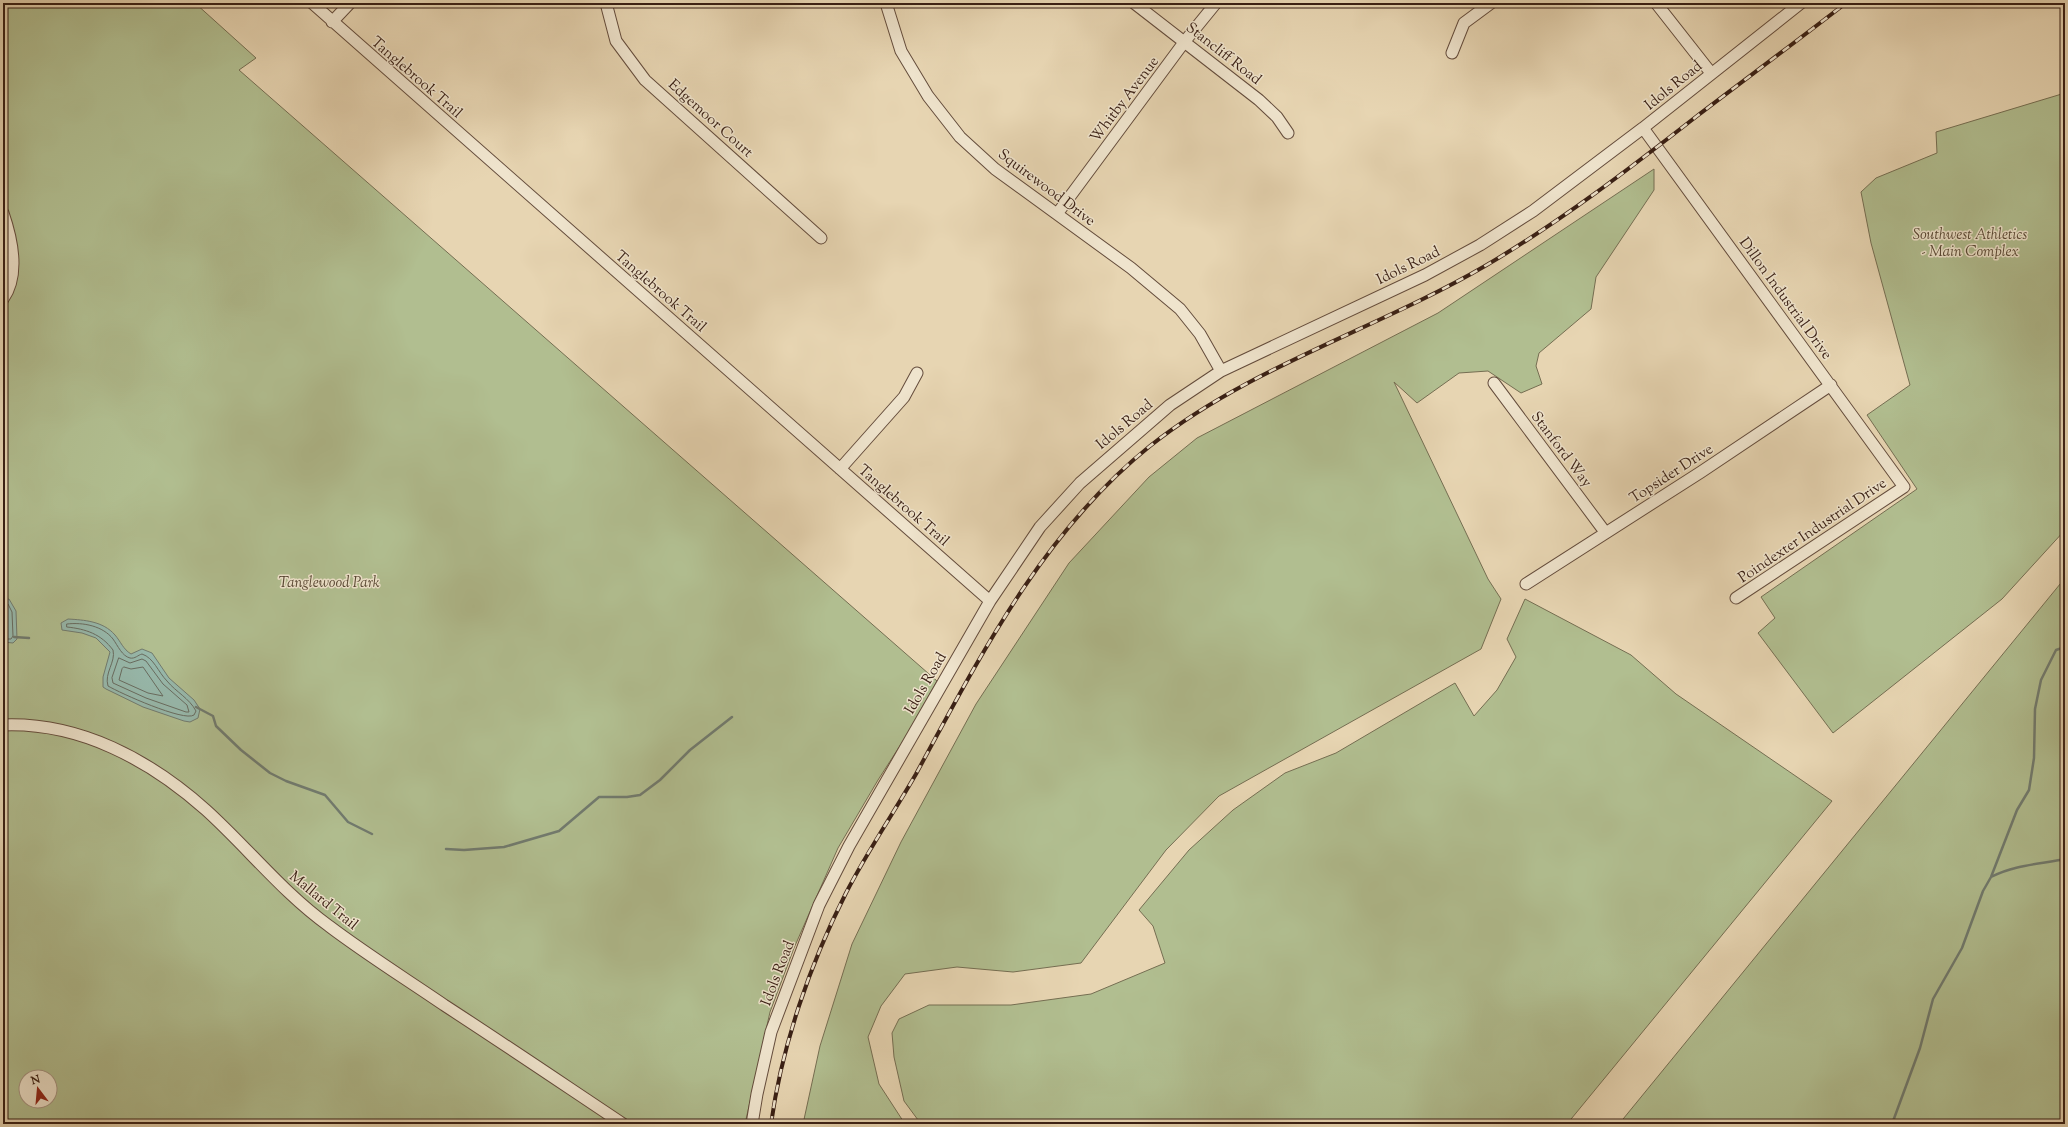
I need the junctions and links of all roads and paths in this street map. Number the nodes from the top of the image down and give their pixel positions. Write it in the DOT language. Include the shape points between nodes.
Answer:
graph roads {
  1 [pos="312,3"];
  2 [pos="350,3"];
  3 [pos="606,3"];
  4 [pos="886,3"];
  5 [pos="1134,3"];
  6 [pos="1216,3"];
  7 [pos="1490,3"];
  8 [pos="1656,3"];
  9 [pos="1801,3"];
  10 [pos="332,22"];
  11 [pos="1185,41"];
  12 [pos="1452,53"];
  13 [pos="1711,74"];
  14 [pos="1643,128"];
  15 [pos="1288,133"];
  16 [pos="3,213"];
  17 [pos="1057,214"];
  18 [pos="822,238"];
  19 [pos="3,299"];
  20 [pos="1221,371"];
  21 [pos="917,373"];
  22 [pos="1494,383"];
  23 [pos="1831,385"];
  24 [pos="840,469"];
  25 [pos="1904,487"];
  26 [pos="1605,532"];
  27 [pos="1526,584"];
  28 [pos="1736,598"];
  29 [pos="990,601"];
  30 [pos="3,725"];
  31 [pos="623,1124"];
  32 [pos="752,1124"];
  1 -- 10 [label="street, Tanglebrook Trail"];
  2 -- 10 [label="street"];
  3 -- 18 [label="street, Edgemoor Court" via="616,42 645,80"];
  4 -- 17 [label="street, Squirewood Drive" via="902,51 928,96 960,137 995,169"];
  5 -- 11 [label="street, Stancliff Road"];
  6 -- 11 [label="street, Whitby Avenue"];
  7 -- 12 [label="street" via="1464,23"];
  8 -- 13 [label="street"];
  9 -- 13 [label="street, Idols Road"];
  10 -- 24 [label="street, Tanglebrook Trail"];
  11 -- 15 [label="street, Stancliff Road" via="1259,100 1277,117"];
  11 -- 17 [label="street, Whitby Avenue"];
  13 -- 14 [label="street, Idols Road"];
  14 -- 20 [label="street, Idols Road" via="1533,211 1480,245 1424,275"];
  14 -- 23 [label="street, Dillon Industrial Drive"];
  16 -- 19 [label="street" via="11,244 13,266 8,292"];
  17 -- 20 [label="street, Squirewood Drive" via="1131,268 1180,309 1200,334"];
  20 -- 29 [label="street, Idols Road" via="1170,405 1080,483 1040,527"];
  21 -- 24 [label="street" via="904,398"];
  22 -- 26 [label="street, Stanford Way"];
  23 -- 25 [label="street, Dillon Industrial Drive"];
  23 -- 26 [label="street, Topsider Drive" via="1701,472"];
  24 -- 29 [label="street, Tanglebrook Trail"];
  25 -- 28 [label="street, Poindexter Industrial Drive"];
  26 -- 27 [label="street, Topsider Drive"];
  29 -- 32 [label="street, Idols Road" via="849,846 819,905 771,1032"];
  30 -- 31 [label="street, Mallard Trail" via="37,725 68,730 108,746 156,772 207,811 280,884 328,925"];
}
